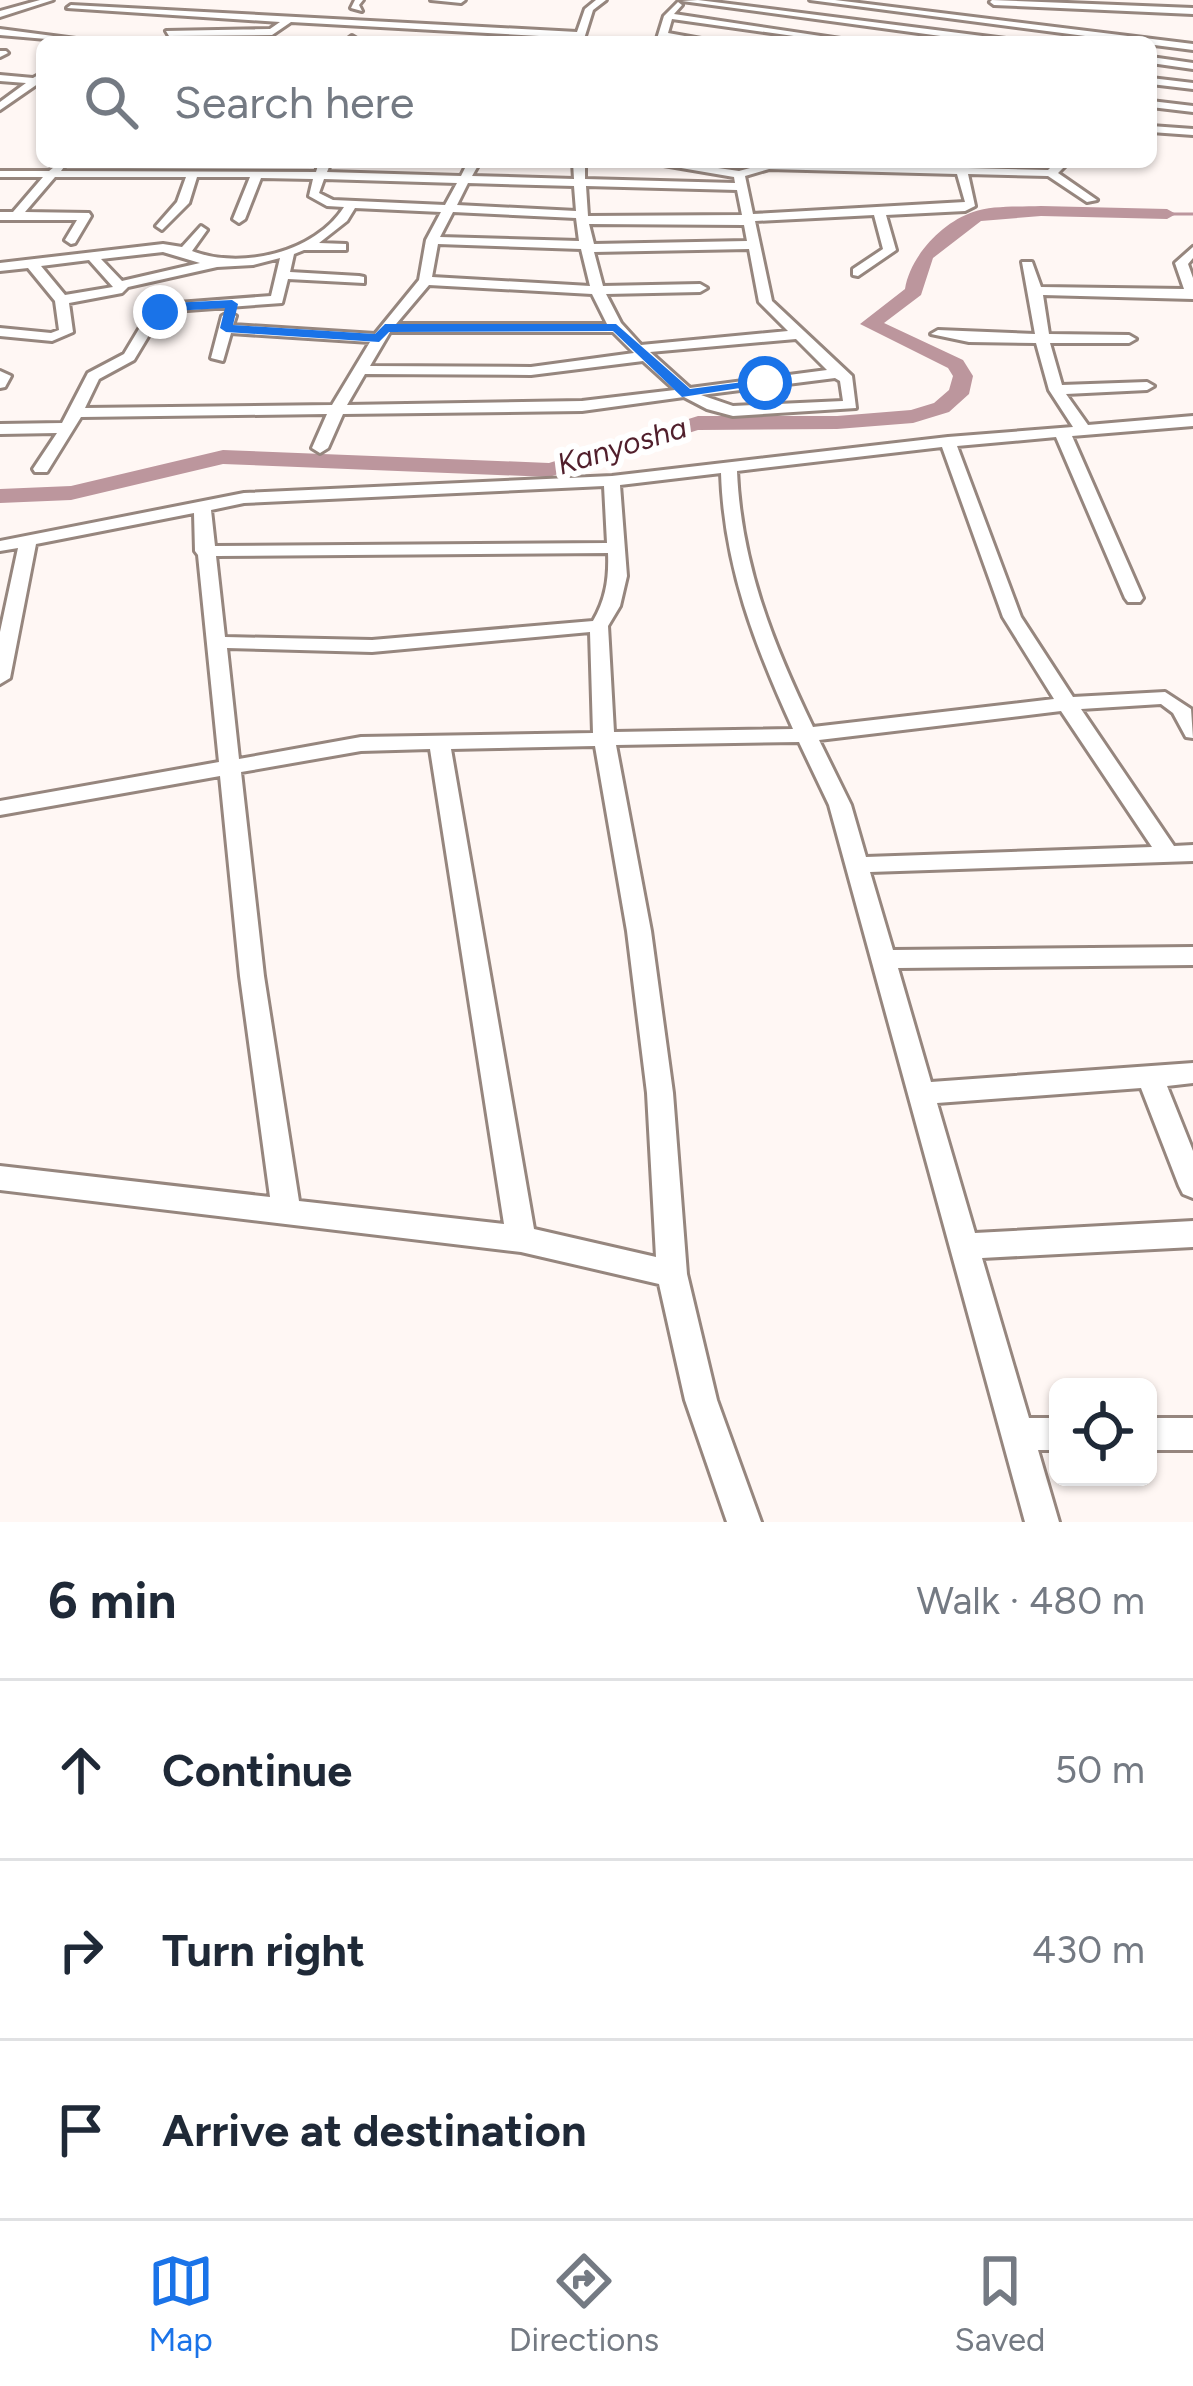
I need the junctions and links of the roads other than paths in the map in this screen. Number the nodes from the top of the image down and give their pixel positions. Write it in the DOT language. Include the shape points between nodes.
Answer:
graph roads {
  1 [pos="49,0"];
  2 [pos="198,0"];
  3 [pos="435,0"];
  4 [pos="460,0"];
  5 [pos="602,0"];
  6 [pos="687,0"];
  7 [pos="814,0"];
  8 [pos="924,0"];
  9 [pos="996,1"];
  10 [pos="1068,5"];
  11 [pos="1148,5"];
  12 [pos="71,8"];
  13 [pos="905,11"];
  14 [pos="1193,11"];
  15 [pos="187,12"];
  16 [pos="0,14"];
  17 [pos="668,16"];
  18 [pos="290,19"];
  19 [pos="970,19"];
  20 [pos="1056,19"];
  21 [pos="97,23"];
  22 [pos="177,23"];
  23 [pos="0,32"];
  24 [pos="272,32"];
  25 [pos="947,35"];
  26 [pos="167,36"];
  27 [pos="201,36"];
  28 [pos="268,36"];
  29 [pos="534,36"];
  30 [pos="578,36"];
  31 [pos="662,36"];
  32 [pos="813,36"];
  33 [pos="955,36"];
  34 [pos="1103,36"];
  35 [pos="1121,36"];
  36 [pos="36,37"];
  37 [pos="1157,41"];
  38 [pos="1190,43"];
  39 [pos="1157,61"];
  40 [pos="1193,66"];
  41 [pos="0,78"];
  42 [pos="36,78"];
  43 [pos="36,79"];
  44 [pos="1157,81"];
  45 [pos="1193,86"];
  46 [pos="2,104"];
  47 [pos="1157,105"];
  48 [pos="1193,109"];
  49 [pos="1157,129"];
  50 [pos="1193,132"];
  51 [pos="57,168"];
  52 [pos="322,168"];
  53 [pos="471,168"];
  54 [pos="578,168"];
  55 [pos="681,168"];
  56 [pos="760,168"];
  57 [pos="923,168"];
  58 [pos="1056,168"];
  59 [pos="962,169"];
  60 [pos="0,173"];
  61 [pos="193,173"];
  62 [pos="1051,173"];
  63 [pos="52,174"];
  64 [pos="257,174"];
  65 [pos="739,180"];
  66 [pos="464,181"];
  67 [pos="579,186"];
  68 [pos="1091,200"];
  69 [pos="351,205"];
  70 [pos="447,209"];
  71 [pos="878,212"];
  72 [pos="0,216"];
  73 [pos="16,216"];
  74 [pos="582,218"];
  75 [pos="239,219"];
  76 [pos="746,219"];
  77 [pos="162,226"];
  78 [pos="201,230"];
  79 [pos="432,240"];
  80 [pos="70,241"];
  81 [pos="752,245"];
  82 [pos="341,247"];
  83 [pos="588,247"];
  84 [pos="186,250"];
  85 [pos="295,250"];
  86 [pos="1193,251"];
  87 [pos="94,259"];
  88 [pos="216,263"];
  89 [pos="32,264"];
  90 [pos="1027,265"];
  91 [pos="0,268"];
  92 [pos="858,272"];
  93 [pos="1187,272"];
  94 [pos="284,275"];
  95 [pos="359,280"];
  96 [pos="425,281"];
  97 [pos="121,285"];
  98 [pos="700,288"];
  99 [pos="599,290"];
  100 [pos="1038,291"];
  101 [pos="1192,294"];
  102 [pos="62,300"];
  103 [pos="232,304"];
  104 [pos="226,328"];
  105 [pos="616,328"];
  106 [pos="0,332"];
  107 [pos="382,333"];
  108 [pos="938,334"];
  109 [pos="795,335"];
  110 [pos="1042,338"];
  111 [pos="1129,339"];
  112 [pos="643,352"];
  113 [pos="218,358"];
  114 [pos="360,370"];
  115 [pos="838,373"];
  116 [pos="1147,386"];
  117 [pos="1056,390"];
  118 [pos="687,394"];
  119 [pos="337,409"];
  120 [pos="72,421"];
  121 [pos="1193,422"];
  122 [pos="0,429"];
  123 [pos="1084,431"];
  124 [pos="1062,433"];
  125 [pos="948,442"];
  126 [pos="320,448"];
  127 [pos="41,469"];
  128 [pos="729,470"];
  129 [pos="612,481"];
  130 [pos="202,506"];
  131 [pos="28,540"];
  132 [pos="0,546"];
  133 [pos="618,548"];
  134 [pos="204,551"];
  135 [pos="1134,598"];
  136 [pos="599,626"];
  137 [pos="216,642"];
  138 [pos="0,678"];
  139 [pos="1066,704"];
  140 [pos="1193,732"];
  141 [pos="804,735"];
  142 [pos="604,738"];
  143 [pos="439,742"];
  144 [pos="229,765"];
  145 [pos="0,808"];
  146 [pos="1181,853"];
  147 [pos="858,865"];
  148 [pos="1193,956"];
  149 [pos="883,959"];
  150 [pos="1193,1073"];
  151 [pos="1150,1076"];
  152 [pos="921,1094"];
  153 [pos="0,1178"];
  154 [pos="1193,1186"];
  155 [pos="286,1211"];
  156 [pos="1193,1234"];
  157 [pos="520,1239"];
  158 [pos="968,1246"];
  159 [pos="672,1274"];
  160 [pos="1020,1434"];
  161 [pos="1049,1434"];
  162 [pos="1157,1434"];
  163 [pos="1193,1434"];
  164 [pos="744,1522"];
  165 [pos="1042,1522"];
  1 -- 16 [label="street"];
  2 -- 15 [label="street"];
  3 -- 4 [label="street"];
  5 -- 30 [label="street"];
  6 -- 17 [label="street"];
  6 -- 25 [label="street"];
  7 -- 13 [label="street"];
  8 -- 13 [label="street"];
  9 -- 10 [label="street"];
  9 -- 19 [label="street"];
  10 -- 11 [label="street"];
  10 -- 20 [label="street"];
  11 -- 14 [label="street"];
  11 -- 35 [label="street"];
  12 -- 15 [label="street"];
  13 -- 19 [label="street"];
  15 -- 18 [label="street"];
  15 -- 22 [label="street"];
  17 -- 31 [label="street"];
  17 -- 32 [label="street"];
  18 -- 24 [label="street"];
  18 -- 29 [label="street"];
  19 -- 25 [label="street"];
  19 -- 34 [label="street"];
  21 -- 22 [label="street"];
  22 -- 26 [label="street"];
  23 -- 36 [label="street"];
  24 -- 27 [label="street"];
  24 -- 28 [label="street"];
  25 -- 33 [label="street"];
  37 -- 38 [label="street"];
  39 -- 40 [label="street"];
  41 -- 42 [label="street"];
  43 -- 46 [label="street"];
  44 -- 45 [label="street"];
  47 -- 48 [label="street"];
  49 -- 50 [label="street"];
  51 -- 63 [label="street"];
  52 -- 64 [label="street"];
  52 -- 66 [label="street"];
  52 -- 69 [label="street" via="315,197"];
  53 -- 66 [label="street"];
  54 -- 67 [label="street"];
  55 -- 65 [label="street"];
  56 -- 65 [label="street"];
  57 -- 59 [label="street"];
  58 -- 62 [label="street"];
  59 -- 62 [label="street"];
  59 -- 71 [label="street" via="970,206"];
  60 -- 63 [label="street"];
  61 -- 63 [label="street"];
  61 -- 64 [label="street"];
  61 -- 77 [label="street" via="183,203"];
  62 -- 68 [label="street"];
  63 -- 73 [label="street"];
  64 -- 75 [label="street"];
  65 -- 67 [label="street"];
  65 -- 76 [label="street"];
  66 -- 67 [label="street"];
  66 -- 70 [label="street"];
  67 -- 74 [label="street"];
  69 -- 70 [label="street"];
  69 -- 85 [label="street"];
  70 -- 74 [label="street"];
  70 -- 79 [label="street"];
  71 -- 76 [label="street"];
  71 -- 92 [label="street" via="890,250"];
  72 -- 73 [label="street"];
  73 -- 80 [label="street" via="85,216"];
  74 -- 76 [label="street"];
  74 -- 83 [label="street"];
  76 -- 81 [label="street"];
  78 -- 84 [label="street"];
  79 -- 83 [label="street"];
  79 -- 96 [label="street"];
  81 -- 83 [label="street"];
  81 -- 109 [label="street" via="761,290"];
  82 -- 85 [label="street"];
  83 -- 99 [label="street"];
  84 -- 87 [label="street"];
  84 -- 88 [label="street"];
  85 -- 88 [label="street"];
  85 -- 94 [label="street"];
  86 -- 93 [label="street" via="1184,255"];
  87 -- 89 [label="street"];
  87 -- 97 [label="street"];
  88 -- 97 [label="street"];
  89 -- 91 [label="street"];
  89 -- 102 [label="street"];
  90 -- 100 [label="street"];
  93 -- 101 [label="street"];
  94 -- 95 [label="street"];
  94 -- 103 [label="street" via="277,299"];
  96 -- 99 [label="street"];
  96 -- 107 [label="street"];
  97 -- 102 [label="street"];
  98 -- 99 [label="street"];
  99 -- 105 [label="street"];
  100 -- 101 [label="street"];
  100 -- 110 [label="street"];
  102 -- 106 [label="street" via="64,334"];
  103 -- 104 [label="street"];
  103 -- 120 [label="street" via="160,312 129,357 93,376"];
  104 -- 107 [label="street"];
  104 -- 113 [label="street"];
  105 -- 107 [label="street"];
  105 -- 112 [label="street"];
  107 -- 114 [label="street"];
  108 -- 110 [label="street"];
  109 -- 112 [label="street"];
  109 -- 115 [label="street"];
  110 -- 111 [label="street"];
  110 -- 117 [label="street"];
  112 -- 114 [label="street" via="531,371"];
  112 -- 118 [label="street"];
  114 -- 119 [label="street"];
  115 -- 118 [label="street"];
  115 -- 118 [label="street" via="847,379 851,405 734,411"];
  116 -- 117 [label="street"];
  117 -- 123 [label="street"];
  118 -- 119 [label="street" via="582,406"];
  119 -- 120 [label="street"];
  119 -- 126 [label="street"];
  120 -- 122 [label="street"];
  120 -- 127 [label="street"];
  121 -- 123 [label="street"];
  123 -- 124 [label="street"];
  124 -- 125 [label="street"];
  124 -- 135 [label="street"];
  125 -- 128 [label="street"];
  125 -- 139 [label="street" via="1012,617"];
  128 -- 129 [label="street"];
  128 -- 141 [label="street" via="737,561"];
  129 -- 130 [label="street" via="285,494"];
  129 -- 133 [label="street"];
  130 -- 131 [label="street"];
  130 -- 134 [label="street"];
  131 -- 132 [label="street"];
  131 -- 138 [label="street"];
  133 -- 134 [label="street"];
  133 -- 136 [label="street" via="614,591"];
  134 -- 137 [label="street"];
  136 -- 137 [label="street" via="372,646"];
  136 -- 142 [label="street"];
  137 -- 144 [label="street"];
  139 -- 140 [label="street" via="1165,698"];
  139 -- 141 [label="street"];
  139 -- 146 [label="street"];
  141 -- 142 [label="street"];
  141 -- 147 [label="street" via="840,806"];
  142 -- 143 [label="street"];
  142 -- 159 [label="street" via="660,1093"];
  143 -- 144 [label="street" via="361,744"];
  143 -- 157 [label="street"];
  144 -- 145 [label="street"];
  144 -- 155 [label="street"];
  146 -- 147 [label="street"];
  147 -- 149 [label="street"];
  148 -- 149 [label="street"];
  149 -- 152 [label="street"];
  150 -- 151 [label="street"];
  151 -- 152 [label="street"];
  151 -- 154 [label="street"];
  152 -- 158 [label="street"];
  153 -- 155 [label="street"];
  155 -- 157 [label="street"];
  156 -- 158 [label="street"];
  157 -- 159 [label="street"];
  158 -- 160 [label="street"];
  159 -- 164 [label="street" via="688,1364"];
  160 -- 161 [label="street"];
  160 -- 165 [label="street"];
  162 -- 163 [label="street"];
}
